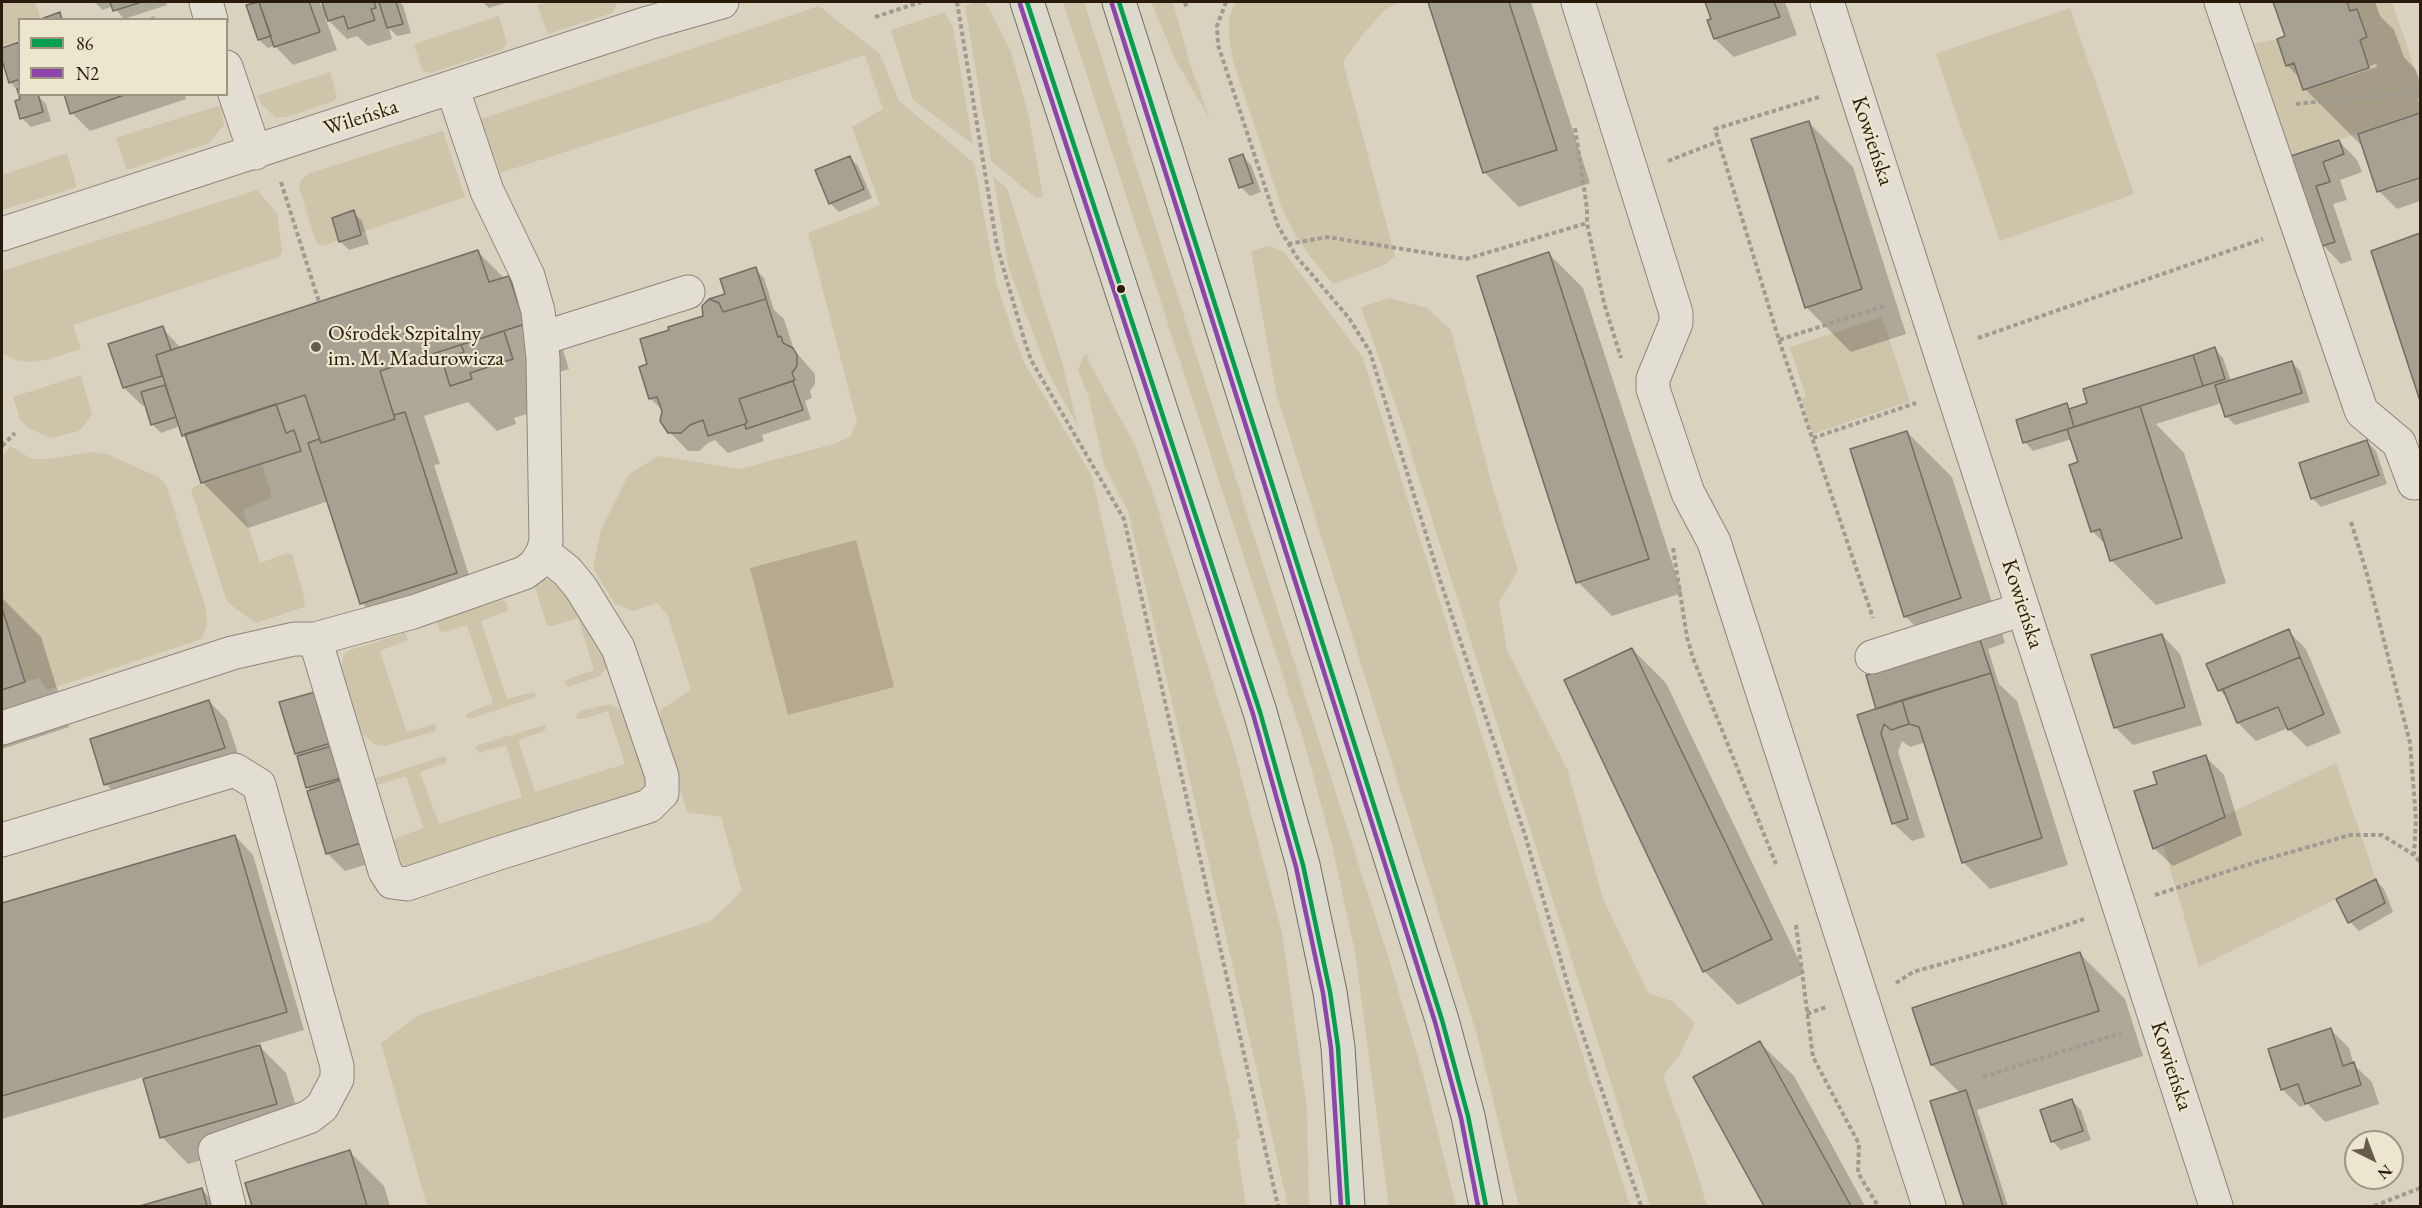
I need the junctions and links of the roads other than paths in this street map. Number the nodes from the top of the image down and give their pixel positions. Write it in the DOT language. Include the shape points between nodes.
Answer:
graph roads {
  1 [pos="206,2"];
  2 [pos="722,2"];
  3 [pos="1028,2"];
  4 [pos="1119,2"];
  5 [pos="1578,2"];
  6 [pos="1827,2"];
  7 [pos="2221,2"];
  8 [pos="645,12"];
  9 [pos="210,18"];
  10 [pos="228,73"];
  11 [pos="452,87"];
  12 [pos="255,153"];
  13 [pos="2,234"];
  14 [pos="688,292"];
  15 [pos="543,338"];
  16 [pos="2421,482"];
  17 [pos="543,552"];
  18 [pos="2024,609"];
  19 [pos="315,639"];
  20 [pos="1872,657"];
  21 [pos="2,728"];
  22 [pos="2,840"];
  23 [pos="229,1206"];
  24 [pos="1348,1206"];
  25 [pos="1486,1206"];
  26 [pos="1929,1206"];
  27 [pos="2216,1206"];
  1 -- 9 [label="street"];
  2 -- 8 [label="street, Wileńska"];
  3 -- 24 [label="main road" via="1260,712 1303,865 1338,1047"];
  4 -- 25 [label="main road" via="1442,1020 1468,1116"];
  5 -- 26 [label="street" via="1676,313 1653,389 1688,493 1714,542"];
  6 -- 18 [label="street, Kowieńska"];
  7 -- 16 [label="street" via="2362,412 2399,442 2414,483"];
  8 -- 11 [label="street, Wileńska"];
  10 -- 12 [label="street"];
  11 -- 12 [label="street, Wileńska"];
  11 -- 15 [label="street" via="487,191 528,276"];
  12 -- 13 [label="street, Wileńska"];
  14 -- 15 [label="street"];
  15 -- 17 [label="street"];
  17 -- 19 [label="street" via="524,573 413,612"];
  17 -- 19 [label="street" via="581,588 618,648 662,776 662,793 649,806 407,884 392,882 385,871"];
  18 -- 20 [label="street"];
  18 -- 27 [label="street, Kowieńska"];
  19 -- 21 [label="street" via="294,639 232,653"];
  22 -- 23 [label="street" via="235,770 259,785 337,1066 337,1079 322,1107 309,1117 215,1150"];
}
